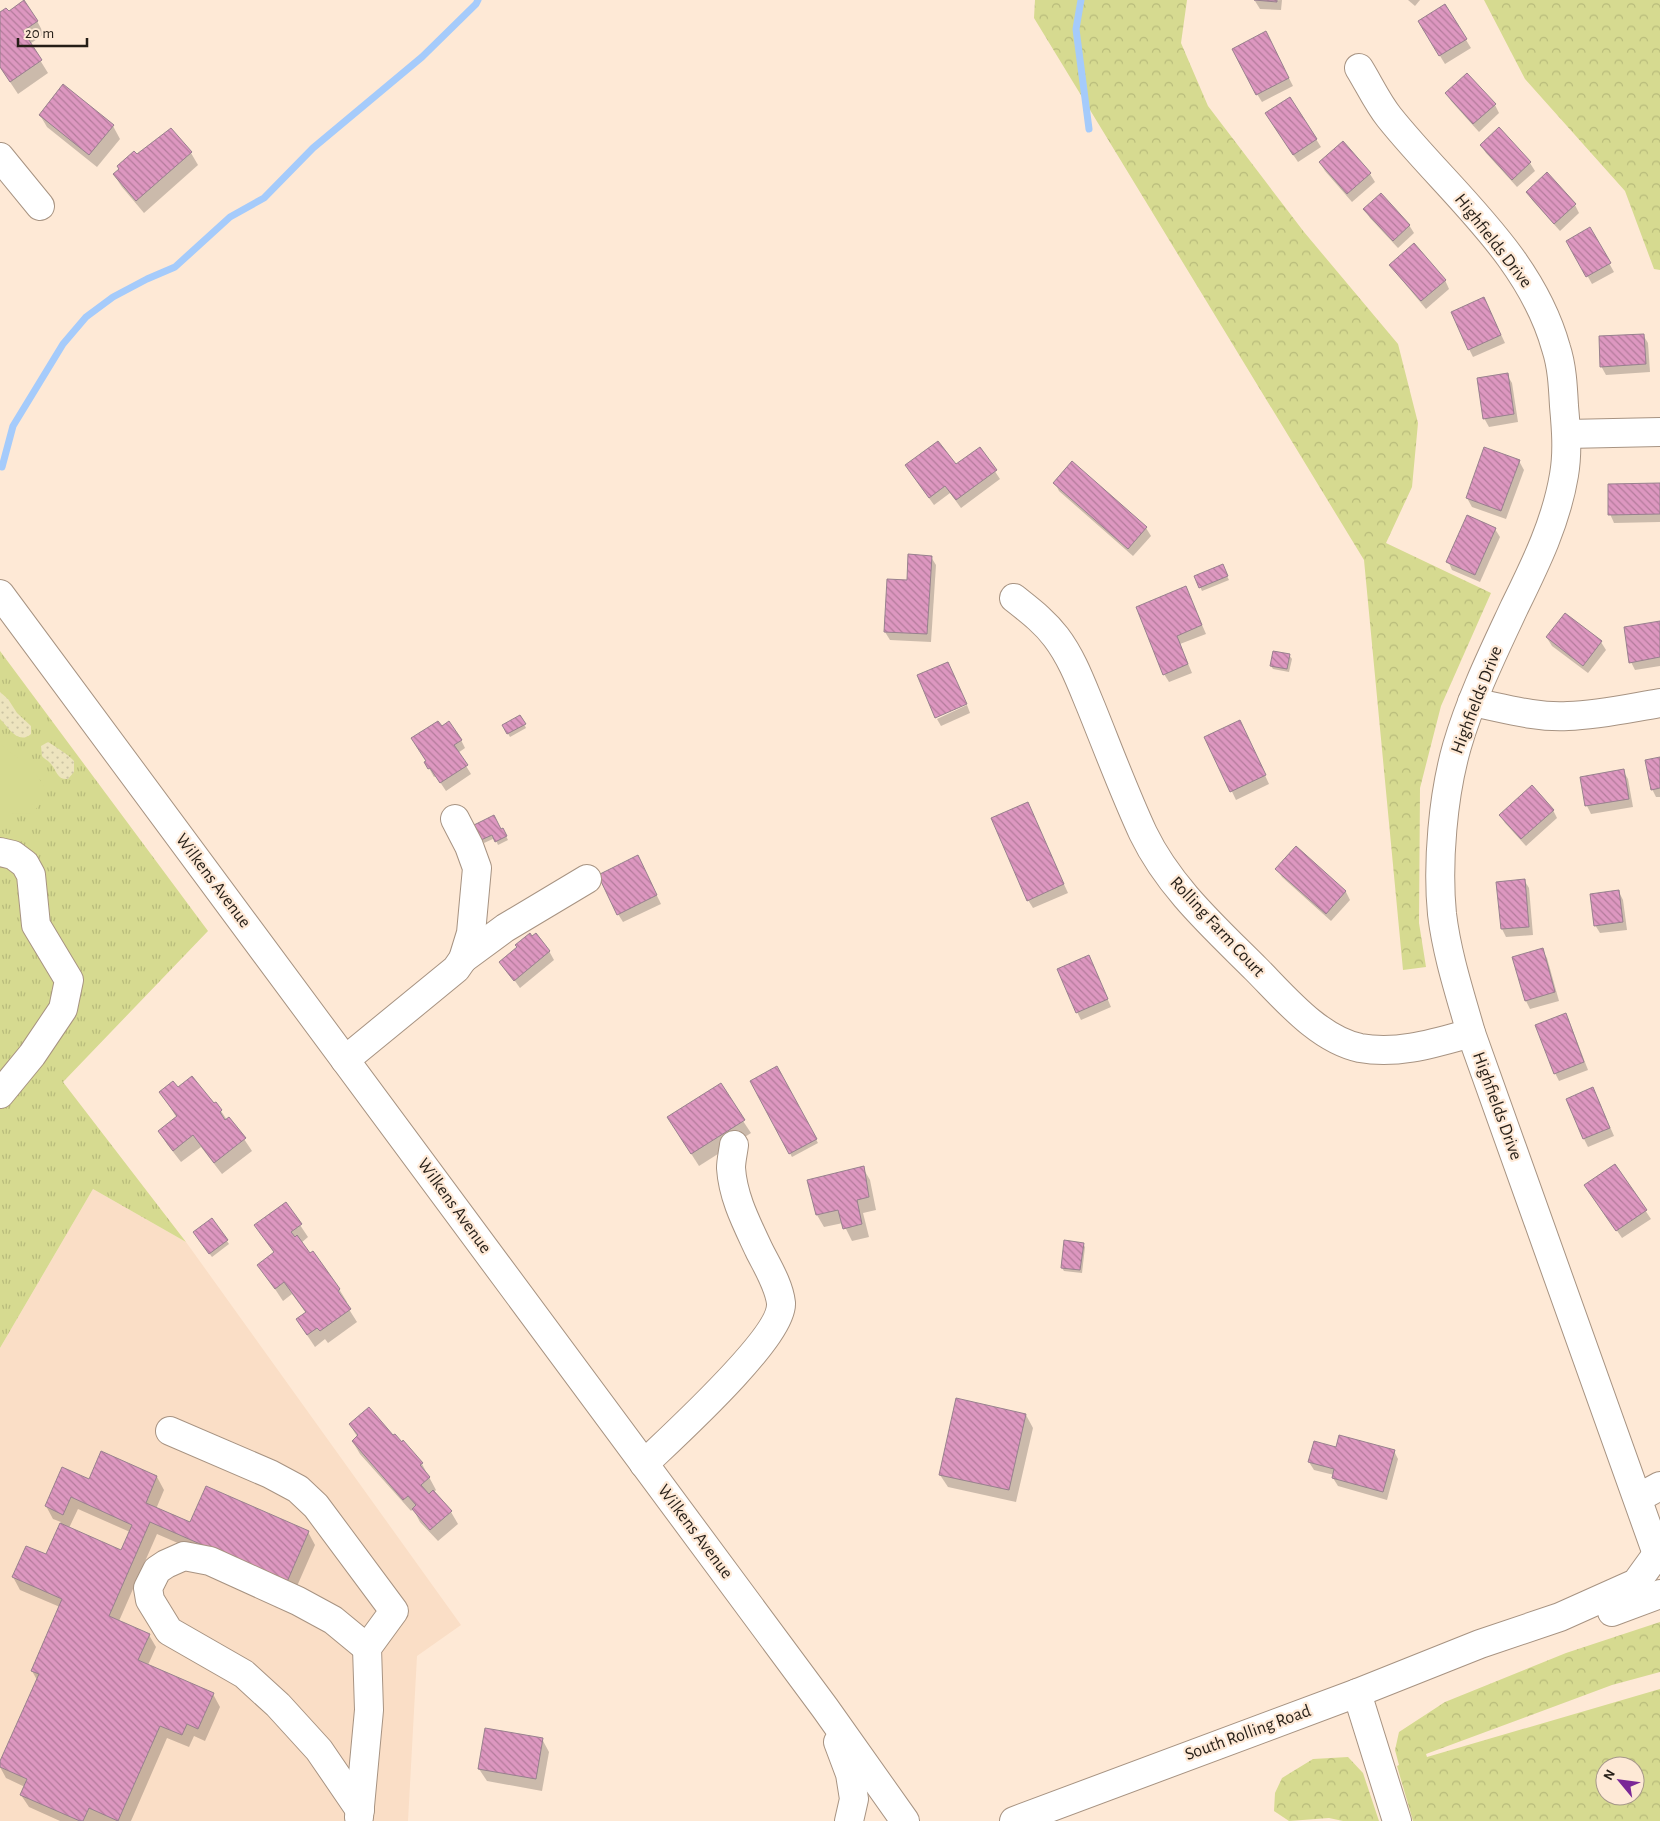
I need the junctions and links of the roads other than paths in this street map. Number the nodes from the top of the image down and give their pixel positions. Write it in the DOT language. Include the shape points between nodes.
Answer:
graph roads {
  1 [pos="1358,68"];
  2 [pos="0,157"];
  3 [pos="40,206"];
  4 [pos="1660,432"];
  5 [pos="1567,434"];
  6 [pos="0,594"];
  7 [pos="1014,598"];
  8 [pos="1472,702"];
  9 [pos="1660,703"];
  10 [pos="455,819"];
  11 [pos="0,852"];
  12 [pos="587,879"];
  13 [pos="463,959"];
  14 [pos="1471,1033"];
  15 [pos="345,1060"];
  16 [pos="0,1094"];
  17 [pos="734,1145"];
  18 [pos="170,1431"];
  19 [pos="644,1464"];
  20 [pos="1649,1492"];
  21 [pos="1659,1554"];
  22 [pos="1660,1594"];
  23 [pos="1480,1644"];
  24 [pos="367,1648"];
  25 [pos="1358,1693"];
  26 [pos="825,1708"];
  27 [pos="359,1816"];
  28 [pos="849,1821"];
  29 [pos="905,1821"];
  30 [pos="1014,1821"];
  31 [pos="1398,1821"];
  1 -- 5 [label="street, Highfields Drive" via="1388,115 1484,224 1539,303 1557,349"];
  2 -- 3 [label="street"];
  4 -- 5 [label="street"];
  5 -- 8 [label="street, Highfields Drive" via="1565,472 1543,549"];
  6 -- 15 [label="street, Wilkens Avenue"];
  7 -- 14 [label="street, Rolling Farm Court" via="1056,637 1073,665 1144,834 1168,876 1196,910 1306,1019 1334,1038 1359,1048 1413,1048"];
  8 -- 9 [label="street" via="1533,714 1566,716"];
  8 -- 14 [label="street, Highfields Drive" via="1457,747 1446,801 1441,855 1442,914 1452,968"];
  10 -- 13 [label="street" via="477,868 471,933"];
  11 -- 16 [label="street" via="13,855 25,864 31,875 36,925 69,980 63,1010"];
  12 -- 13 [label="street" via="505,928"];
  13 -- 15 [label="street" via="456,969"];
  14 -- 20 [label="street, Highfields Drive"];
  15 -- 19 [label="street, Wilkens Avenue"];
  17 -- 19 [label="street" via="731,1167 739,1207 777,1288 780,1314 762,1344 699,1412"];
  18 -- 24 [label="street" via="270,1474 298,1489 316,1506 394,1611"];
  19 -- 26 [label="street, Wilkens Avenue"];
  20 -- 21 [label="street, Highfields Drive"];
  21 -- 23 [label="street, South Rolling Road" via="1525,1614"];
  22 -- 23 [label="street, South Rolling Road" via="1548,1635"];
  23 -- 25 [label="street, South Rolling Road"];
  24 -- 27 [label="street" via="369,1710"];
  24 -- 27 [label="street" via="333,1620 210,1561 184,1556 156,1570 148,1588 150,1600 169,1631 244,1674 278,1705 319,1750"];
  25 -- 30 [label="street, South Rolling Road"];
  25 -- 31 [label="street"];
  26 -- 28 [label="street" via="850,1774 854,1799"];
  26 -- 29 [label="street, Wilkens Avenue"];
}
